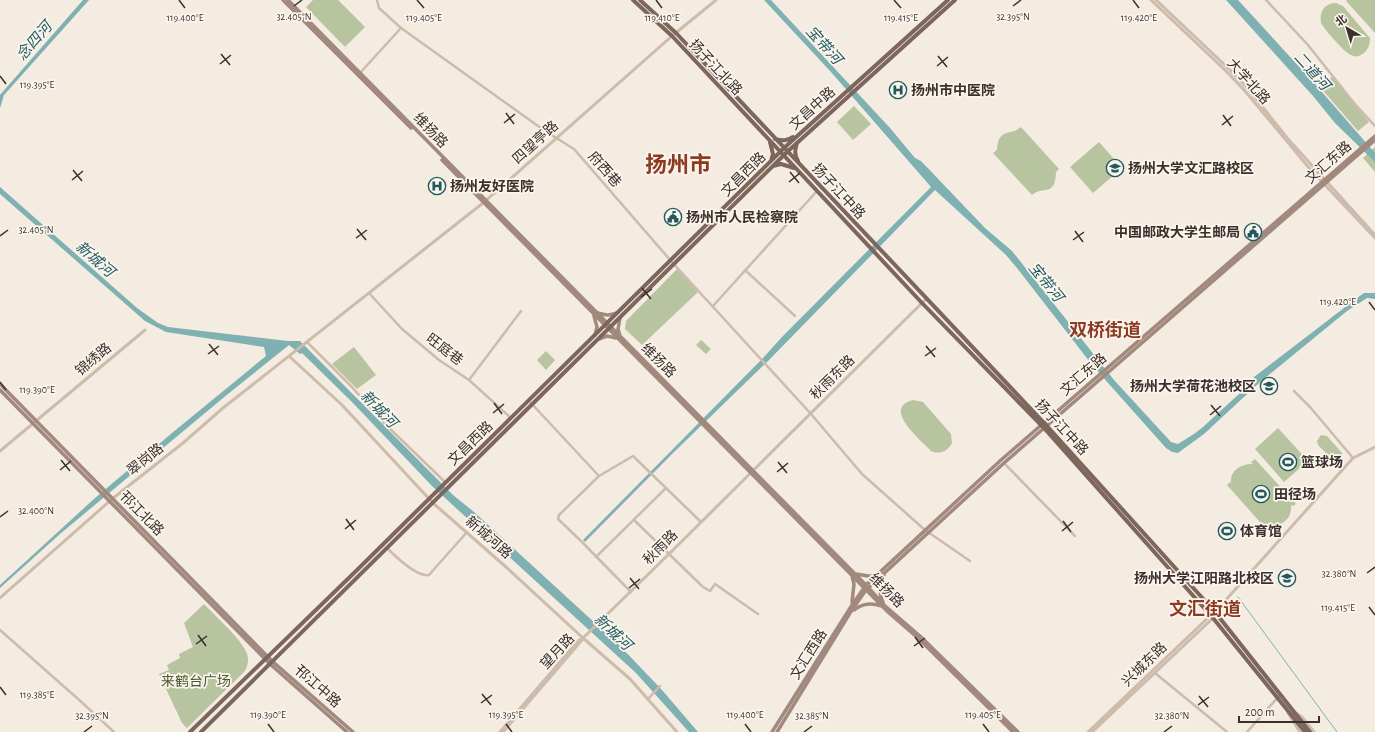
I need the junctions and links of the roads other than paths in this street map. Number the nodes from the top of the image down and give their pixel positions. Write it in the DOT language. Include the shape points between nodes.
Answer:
graph roads {
  1 [pos="284,0"];
  2 [pos="288,0"];
  3 [pos="377,0"];
  4 [pos="633,0"];
  5 [pos="640,0"];
  6 [pos="716,0"];
  7 [pos="948,0"];
  8 [pos="955,0"];
  9 [pos="1151,0"];
  10 [pos="1156,0"];
  11 [pos="1266,0"];
  12 [pos="401,28"];
  13 [pos="674,35"];
  14 [pos="360,73"];
  15 [pos="855,88"];
  16 [pos="847,95"];
  17 [pos="1375,126"];
  18 [pos="804,131"];
  19 [pos="1375,136"];
  20 [pos="556,138"];
  21 [pos="768,138"];
  22 [pos="775,139"];
  23 [pos="1375,140"];
  24 [pos="798,142"];
  25 [pos="1368,143"];
  26 [pos="784,152"];
  27 [pos="772,164"];
  28 [pos="801,166"];
  29 [pos="796,169"];
  30 [pos="1324,182"];
  31 [pos="817,191"];
  32 [pos="484,202"];
  33 [pos="1375,235"];
  34 [pos="1375,238"];
  35 [pos="872,245"];
  36 [pos="877,250"];
  37 [pos="673,263"];
  38 [pos="745,270"];
  39 [pos="370,293"];
  40 [pos="926,299"];
  41 [pos="922,303"];
  42 [pos="713,306"];
  43 [pos="521,311"];
  44 [pos="618,312"];
  45 [pos="594,313"];
  46 [pos="795,316"];
  47 [pos="620,318"];
  48 [pos="605,324"];
  49 [pos="609,328"];
  50 [pos="144,330"];
  51 [pos="595,335"];
  52 [pos="619,338"];
  53 [pos="598,339"];
  54 [pos="306,343"];
  55 [pos="289,356"];
  56 [pos="469,380"];
  57 [pos="0,384"];
  58 [pos="0,390"];
  59 [pos="1294,391"];
  60 [pos="530,403"];
  61 [pos="811,414"];
  62 [pos="511,418"];
  63 [pos="34,422"];
  64 [pos="1044,425"];
  65 [pos="1375,447"];
  66 [pos="0,451"];
  67 [pos="1354,458"];
  68 [pos="1004,463"];
  69 [pos="751,472"];
  70 [pos="598,476"];
  71 [pos="444,483"];
  72 [pos="666,488"];
  73 [pos="107,497"];
  74 [pos="430,498"];
  75 [pos="112,499"];
  76 [pos="109,502"];
  77 [pos="433,503"];
  78 [pos="634,520"];
  79 [pos="701,522"];
  80 [pos="927,531"];
  81 [pos="467,532"];
  82 [pos="1075,536"];
  83 [pos="387,548"];
  84 [pos="669,554"];
  85 [pos="596,557"];
  86 [pos="970,561"];
  87 [pos="884,573"];
  88 [pos="853,574"];
  89 [pos="877,576"];
  90 [pos="866,588"];
  91 [pos="631,592"];
  92 [pos="0,598"];
  93 [pos="852,605"];
  94 [pos="883,605"];
  95 [pos="1215,612"];
  96 [pos="850,613"];
  97 [pos="758,614"];
  98 [pos="1212,616"];
  99 [pos="0,630"];
  100 [pos="583,638"];
  101 [pos="267,658"];
  102 [pos="271,662"];
  103 [pos="1155,673"];
  104 [pos="660,686"];
  105 [pos="1279,697"];
  106 [pos="648,699"];
  107 [pos="1287,707"];
  108 [pos="114,732"];
  109 [pos="190,732"];
  110 [pos="201,732"];
  111 [pos="347,732"];
  112 [pos="354,732"];
  113 [pos="500,732"];
  114 [pos="503,732"];
  115 [pos="677,732"];
  116 [pos="772,732"];
  117 [pos="777,732"];
  118 [pos="1013,732"];
  119 [pos="1018,732"];
  120 [pos="1088,732"];
  121 [pos="1092,732"];
  122 [pos="1228,732"];
  123 [pos="1247,732"];
  124 [pos="1300,732"];
  125 [pos="1305,732"];
  126 [pos="1310,732"];
  127 [pos="1314,732"];
  1 -- 32 [label="main road, 维扬路"];
  2 -- 14 [label="main road, 维扬路"];
  3 -- 12 [label="street, 府西巷" via="379,8"];
  4 -- 13 [label="main road, 扬子江北路"];
  5 -- 13 [label="main road, 扬子江北路"];
  6 -- 13 [label="street, 四望亭路"];
  7 -- 15 [label="main road, 文昌中路"];
  8 -- 15 [label="main road, 文昌中路"];
  9 -- 30 [label="street, 大学北路" via="1231,76"];
  10 -- 30 [label="street, 大学北路" via="1249,90"];
  11 -- 17 [label="street" via="1313,51"];
  12 -- 14 [label="street"];
  12 -- 20 [label="street, 府西巷"];
  13 -- 20 [label="street, 四望亭路"];
  13 -- 21 [label="main road, 扬子江北路"];
  13 -- 22 [label="main road, 扬子江北路"];
  14 -- 32 [label="main road, 维扬路"];
  15 -- 16 [label="main road, 文昌中路"];
  16 -- 18 [label="main road, 文昌中路"];
  16 -- 24 [label="main road, 文昌中路"];
  18 -- 22 [label="main road" via="789,140"];
  18 -- 26 [label="main road, 文昌中路"];
  19 -- 25 [label="main road, 文汇东路"];
  20 -- 32 [label="street, 四望亭路"];
  20 -- 37 [label="street, 府西巷" via="574,149"];
  21 -- 26 [label="main road, 扬子江北路"];
  21 -- 27 [label="main road" via="773,154"];
  22 -- 26 [label="main road, 扬子江北路"];
  23 -- 25 [label="main road, 文汇东路"];
  24 -- 26 [label="main road, 文昌中路"];
  24 -- 28 [label="main road" via="795,156"];
  25 -- 30 [label="main road, 文汇东路"];
  26 -- 27 [label="main road, 文昌西路"];
  26 -- 28 [label="main road, 扬子江中路"];
  26 -- 29 [label="main road, 扬子江中路"];
  27 -- 29 [label="main road"];
  27 -- 37 [label="main road, 文昌西路"];
  28 -- 35 [label="main road, 扬子江中路"];
  29 -- 31 [label="main road, 扬子江中路"];
  30 -- 33 [label="street"];
  30 -- 34 [label="street"];
  30 -- 64 [label="main road, 文汇东路"];
  31 -- 35 [label="main road, 扬子江中路"];
  31 -- 38 [label="street"];
  32 -- 39 [label="street, 四望亭路"];
  32 -- 45 [label="main road, 维扬路"];
  35 -- 36 [label="main road, 扬子江中路"];
  36 -- 40 [label="main road, 扬子江中路"];
  36 -- 41 [label="main road, 扬子江中路"];
  37 -- 42 [label="street, 府西巷"];
  37 -- 44 [label="main road, 文昌西路"];
  37 -- 47 [label="main road, 文昌西路"];
  38 -- 42 [label="street"];
  38 -- 46 [label="street"];
  39 -- 54 [label="street, 四望亭路"];
  39 -- 56 [label="street, 旺庭巷" via="402,329 439,360"];
  40 -- 41 [label="street, 秋雨东路"];
  40 -- 64 [label="main road, 扬子江中路"];
  41 -- 61 [label="street, 秋雨东路"];
  41 -- 64 [label="main road, 扬子江中路"];
  42 -- 61 [label="street, 府西巷"];
  43 -- 56 [label="street"];
  44 -- 45 [label="main road" via="610,315"];
  44 -- 48 [label="main road, 文昌西路"];
  45 -- 48 [label="main road, 维扬路"];
  45 -- 51 [label="main road" via="597,328"];
  47 -- 49 [label="main road, 文昌西路"];
  47 -- 52 [label="main road"];
  48 -- 49 [label="main road, 维扬路"];
  48 -- 51 [label="main road, 文昌西路"];
  49 -- 52 [label="main road, 维扬路"];
  49 -- 53 [label="main road, 文昌西路"];
  50 -- 63 [label="street, 锦绣路"];
  51 -- 60 [label="main road, 文昌西路"];
  52 -- 53 [label="main road" via="607,336"];
  52 -- 69 [label="main road, 维扬路"];
  53 -- 60 [label="main road, 文昌西路"];
  54 -- 55 [label="street, 四望亭路"];
  54 -- 71 [label="street"];
  55 -- 74 [label="street, 新城河路" via="342,405"];
  55 -- 75 [label="street, 翠岗路"];
  56 -- 62 [label="street, 旺庭巷"];
  57 -- 63 [label="main road, 邗江北路"];
  58 -- 63 [label="main road, 邗江北路"];
  59 -- 67 [label="street"];
  60 -- 62 [label="main road, 文昌西路"];
  60 -- 70 [label="street"];
  60 -- 77 [label="main road, 文昌西路"];
  61 -- 69 [label="street, 秋雨东路"];
  61 -- 80 [label="street, 府西巷" via="862,474"];
  62 -- 71 [label="main road, 文昌西路"];
  63 -- 66 [label="street, 锦绣路"];
  63 -- 73 [label="main road, 邗江北路"];
  64 -- 68 [label="main road, 文汇东路"];
  64 -- 80 [label="main road, 文汇东路"];
  64 -- 95 [label="main road, 扬子江中路"];
  64 -- 98 [label="main road, 扬子江中路"];
  65 -- 67 [label="street, 兴城东路"];
  67 -- 95 [label="street, 兴城东路"];
  68 -- 80 [label="main road, 文汇东路"];
  68 -- 82 [label="street"];
  69 -- 79 [label="street, 秋雨路"];
  69 -- 88 [label="main road, 维扬路"];
  70 -- 72 [label="street" via="634,456"];
  70 -- 85 [label="street" via="558,518"];
  71 -- 74 [label="main road, 文昌西路"];
  72 -- 78 [label="street"];
  72 -- 79 [label="street"];
  73 -- 75 [label="main road, 邗江北路"];
  73 -- 76 [label="main road, 邗江北路"];
  74 -- 77 [label="street, 新城河路"];
  74 -- 101 [label="main road, 文昌西路"];
  75 -- 76 [label="street, 翠岗路"];
  75 -- 101 [label="main road, 邗江北路"];
  76 -- 92 [label="street, 翠岗路"];
  76 -- 101 [label="main road, 邗江北路"];
  77 -- 81 [label="street, 新城河路"];
  77 -- 83 [label="main road, 文昌西路"];
  78 -- 84 [label="street"];
  78 -- 85 [label="street"];
  79 -- 84 [label="street, 秋雨路"];
  80 -- 86 [label="street, 府西巷"];
  80 -- 87 [label="main road, 文汇东路"];
  80 -- 89 [label="main road, 文汇东路"];
  81 -- 83 [label="street" via="429,575 425,576 408,566"];
  81 -- 100 [label="street, 新城河路"];
  83 -- 102 [label="main road, 文昌西路"];
  84 -- 91 [label="street, 秋雨路"];
  84 -- 97 [label="street" via="703,587 710,591 715,584"];
  85 -- 91 [label="street"];
  87 -- 90 [label="main road, 文汇东路"];
  87 -- 94 [label="main road" via="880,586"];
  88 -- 89 [label="main road"];
  88 -- 90 [label="main road, 维扬路"];
  88 -- 93 [label="main road"];
  89 -- 90 [label="main road, 文汇东路"];
  90 -- 93 [label="main road, 文汇西路"];
  90 -- 94 [label="main road, 维扬路"];
  90 -- 96 [label="main road, 文汇西路"];
  91 -- 100 [label="street, 秋雨路"];
  93 -- 116 [label="main road, 文汇西路"];
  94 -- 96 [label="main road" via="869,603"];
  94 -- 118 [label="main road, 维扬路"];
  94 -- 119 [label="main road, 维扬路" via="921,637"];
  95 -- 98 [label="street, 兴城东路"];
  95 -- 105 [label="main road, 扬子江中路"];
  96 -- 117 [label="main road, 文汇西路"];
  98 -- 103 [label="street, 兴城东路"];
  98 -- 105 [label="main road, 扬子江中路"];
  98 -- 120 [label="street, 兴城东路"];
  99 -- 108 [label="street"];
  100 -- 106 [label="street, 新城河路" via="630,679"];
  100 -- 113 [label="street, 望月路"];
  100 -- 114 [label="street, 望月路"];
  101 -- 102 [label="main road, 邗江中路"];
  101 -- 109 [label="main road, 文昌西路"];
  102 -- 110 [label="main road, 文昌西路"];
  102 -- 111 [label="main road, 邗江中路"];
  102 -- 112 [label="main road, 邗江中路"];
  103 -- 121 [label="street, 兴城东路"];
  103 -- 122 [label="street"];
  104 -- 106 [label="street"];
  105 -- 107 [label="main road, 扬子江中路"];
  105 -- 123 [label="street"];
  106 -- 115 [label="street, 新城河路"];
  107 -- 124 [label="street"];
  107 -- 125 [label="main road, 扬子江中路"];
  107 -- 126 [label="main road, 扬子江中路"];
  107 -- 127 [label="street" via="1302,717"];
}
